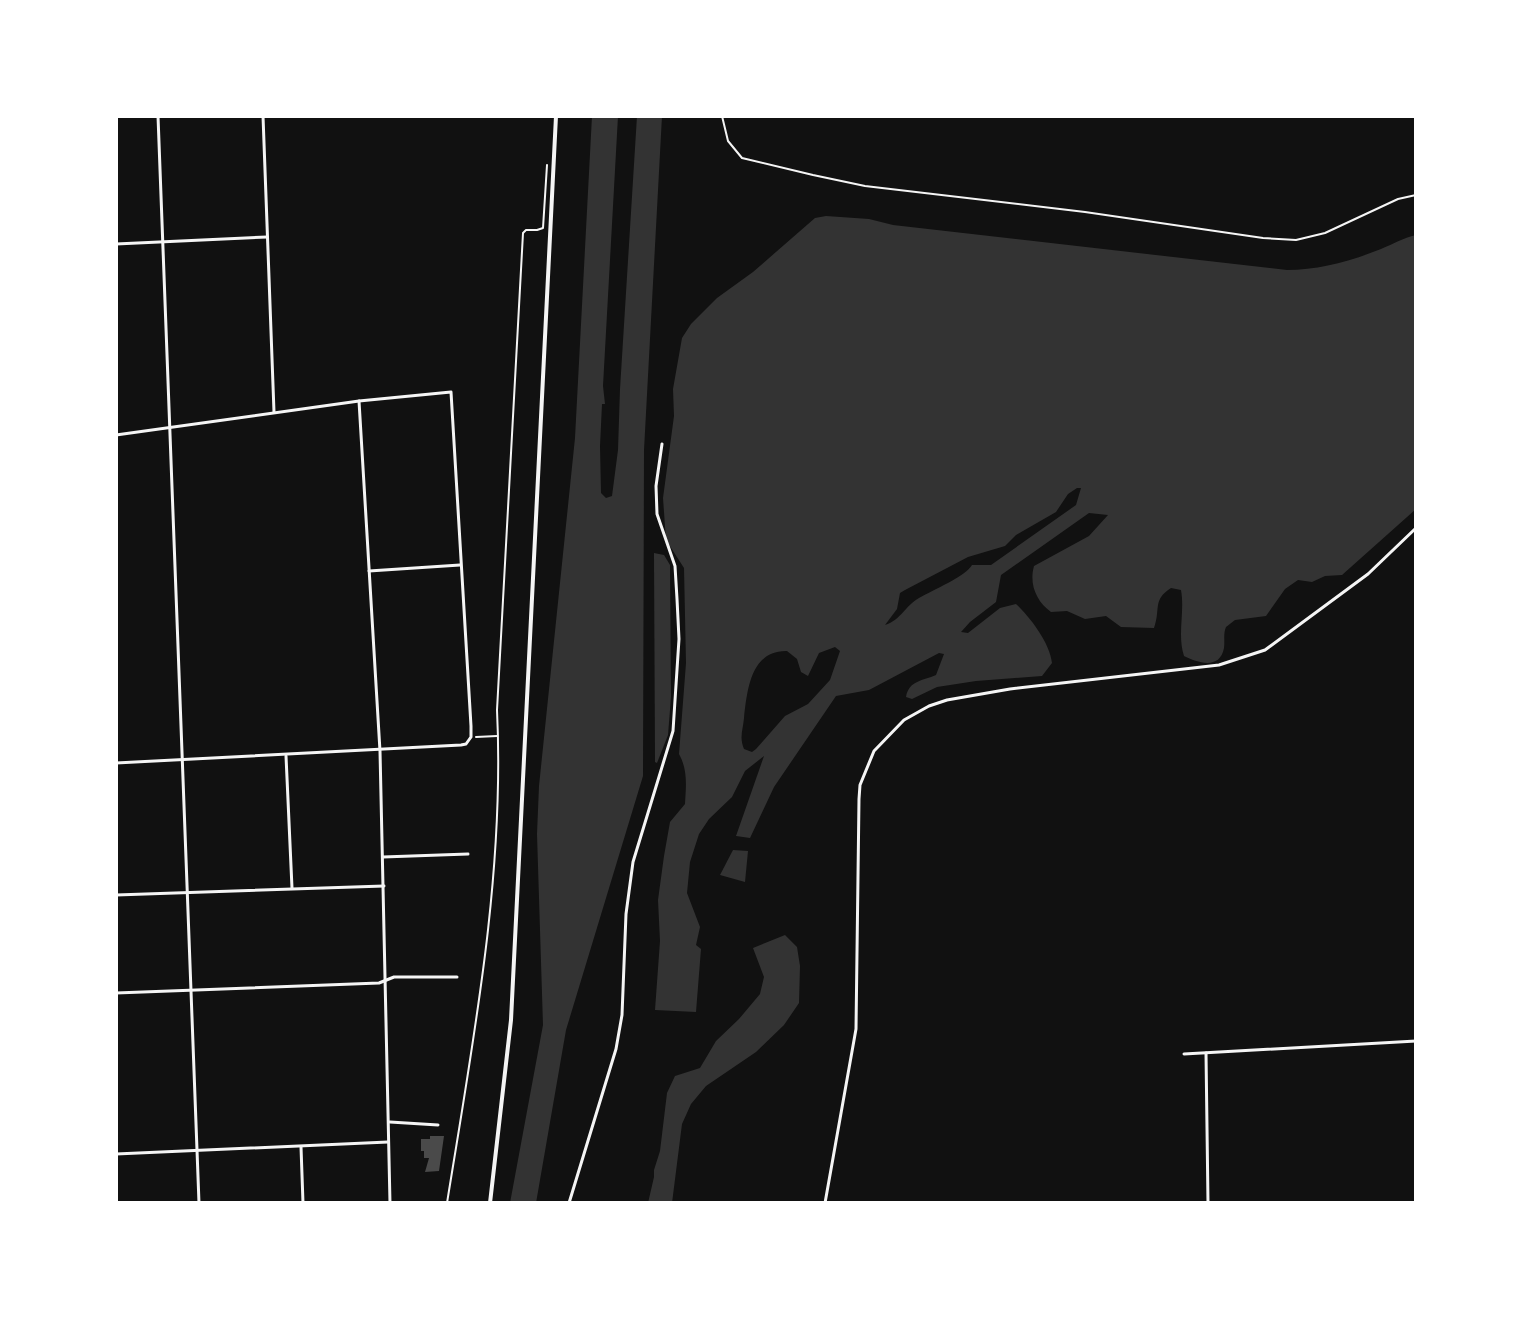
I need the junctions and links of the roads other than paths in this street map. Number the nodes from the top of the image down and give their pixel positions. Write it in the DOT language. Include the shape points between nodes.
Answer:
graph roads {
  1 [pos="158,116"];
  2 [pos="263,116"];
  3 [pos="556,116"];
  4 [pos="722,116"];
  5 [pos="1416,195"];
  6 [pos="267,237"];
  7 [pos="163,242"];
  8 [pos="116,244"];
  9 [pos="359,401"];
  10 [pos="274,412"];
  11 [pos="170,428"];
  12 [pos="116,435"];
  13 [pos="662,444"];
  14 [pos="1416,528"];
  15 [pos="460,565"];
  16 [pos="369,571"];
  17 [pos="380,751"];
  18 [pos="286,755"];
  19 [pos="183,761"];
  20 [pos="116,763"];
  21 [pos="468,854"];
  22 [pos="383,857"];
  23 [pos="384,886"];
  24 [pos="292,888"];
  25 [pos="188,893"];
  26 [pos="116,895"];
  27 [pos="457,977"];
  28 [pos="386,982"];
  29 [pos="192,990"];
  30 [pos="116,993"];
  31 [pos="1416,1041"];
  32 [pos="1206,1053"];
  33 [pos="1184,1054"];
  34 [pos="389,1121"];
  35 [pos="438,1125"];
  36 [pos="389,1142"];
  37 [pos="301,1147"];
  38 [pos="197,1152"];
  39 [pos="116,1154"];
  40 [pos="199,1203"];
  41 [pos="303,1203"];
  42 [pos="390,1203"];
  43 [pos="490,1203"];
  44 [pos="569,1203"];
  45 [pos="825,1203"];
  46 [pos="1208,1203"];
  1 -- 7 [label="street"];
  2 -- 6 [label="street"];
  3 -- 43 [label="street" via="511,1020"];
  4 -- 5 [label="lane" via="728,141 742,158 813,175 1263,238 1296,240 1325,233"];
  6 -- 7 [label="street"];
  6 -- 10 [label="street"];
  7 -- 8 [label="street"];
  7 -- 11 [label="street"];
  9 -- 10 [label="street"];
  9 -- 15 [label="street" via="451,392"];
  9 -- 16 [label="street"];
  10 -- 11 [label="street"];
  11 -- 12 [label="street"];
  11 -- 19 [label="street"];
  13 -- 44 [label="street" via="657,514 675,566 679,639 673,731 633,862 616,1049"];
  14 -- 45 [label="street" via="1368,574 1265,650 1219,665 947,700 904,720 874,751 859,799 856,1029"];
  15 -- 16 [label="street"];
  15 -- 17 [label="street" via="471,737 461,745"];
  16 -- 17 [label="street"];
  17 -- 18 [label="street"];
  17 -- 22 [label="street"];
  18 -- 19 [label="street"];
  18 -- 24 [label="street"];
  19 -- 20 [label="street"];
  19 -- 25 [label="street"];
  21 -- 22 [label="street"];
  22 -- 23 [label="street"];
  23 -- 24 [label="street"];
  23 -- 28 [label="street"];
  24 -- 25 [label="street"];
  25 -- 26 [label="street"];
  25 -- 29 [label="street"];
  27 -- 28 [label="street" via="394,977"];
  28 -- 29 [label="street"];
  28 -- 34 [label="street"];
  29 -- 30 [label="street"];
  29 -- 38 [label="street"];
  31 -- 32 [label="street"];
  32 -- 33 [label="street"];
  32 -- 46 [label="street"];
  34 -- 35 [label="street"];
  34 -- 36 [label="street"];
  36 -- 37 [label="street"];
  36 -- 42 [label="street"];
  37 -- 38 [label="street"];
  37 -- 41 [label="street"];
  38 -- 39 [label="street"];
  38 -- 40 [label="street"];
}
